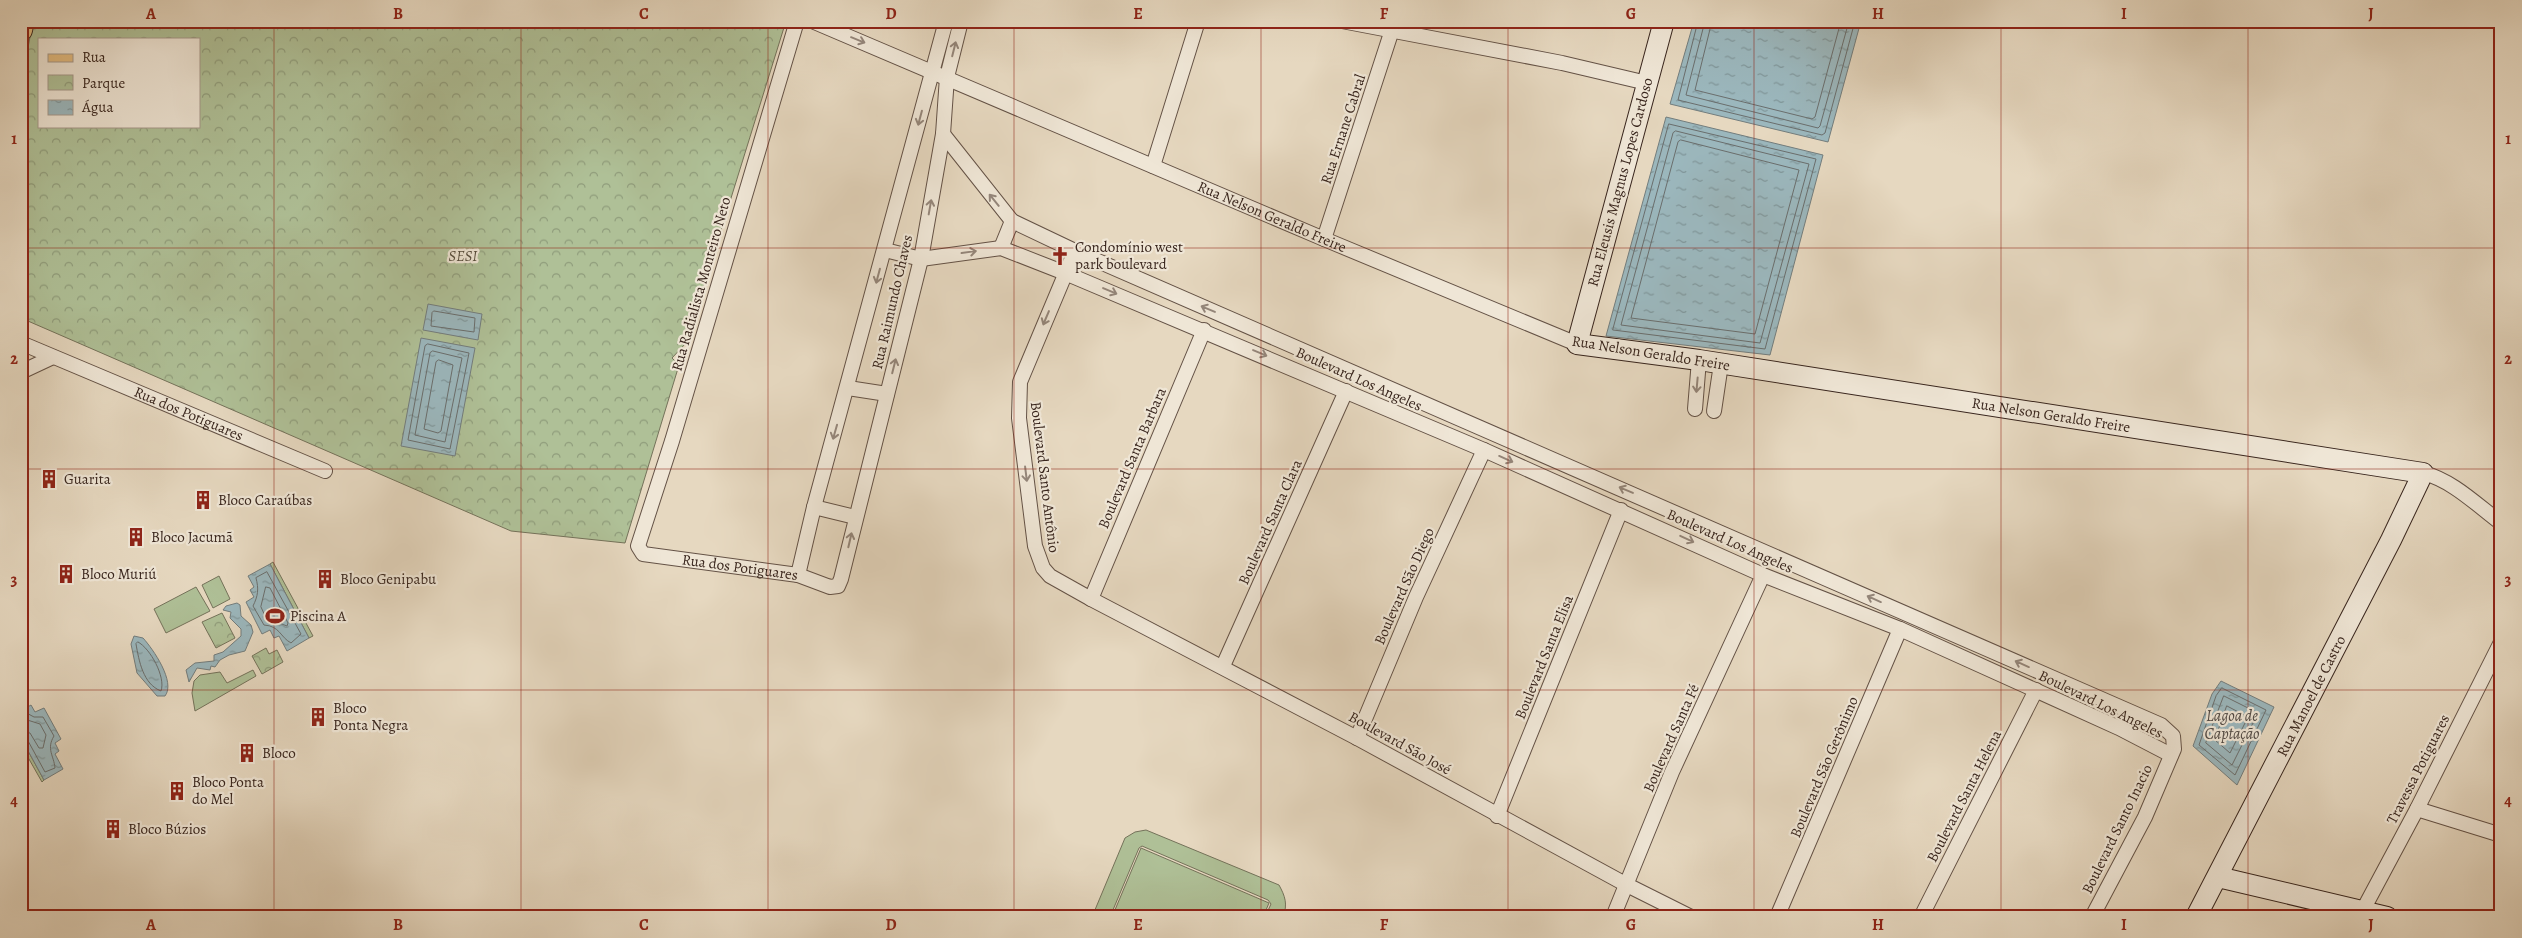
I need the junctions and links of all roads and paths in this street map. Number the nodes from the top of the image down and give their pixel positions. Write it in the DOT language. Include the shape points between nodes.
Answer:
graph roads {
  1 [pos="23,21"];
  2 [pos="797,21"];
  3 [pos="812,21"];
  4 [pos="946,21"];
  5 [pos="961,21"];
  6 [pos="1198,21"];
  7 [pos="1342,21"];
  8 [pos="1664,21"];
  9 [pos="21,30"];
  10 [pos="1392,30"];
  11 [pos="932,71"];
  12 [pos="947,77"];
  13 [pos="1647,83"];
  14 [pos="943,134"];
  15 [pos="1153,166"];
  16 [pos="1012,221"];
  17 [pos="1324,239"];
  18 [pos="1000,248"];
  19 [pos="885,250"];
  20 [pos="1075,251"];
  21 [pos="921,259"];
  22 [pos="1065,273"];
  23 [pos="1204,330"];
  24 [pos="21,343"];
  25 [pos="1577,344"];
  26 [pos="53,357"];
  27 [pos="1699,360"];
  28 [pos="1720,364"];
  29 [pos="21,372"];
  30 [pos="848,388"];
  31 [pos="1396,390"];
  32 [pos="1346,391"];
  33 [pos="887,394"];
  34 [pos="1695,409"];
  35 [pos="1389,410"];
  36 [pos="1714,411"];
  37 [pos="1445,412"];
  38 [pos="1442,432"];
  39 [pos="1484,450"];
  40 [pos="325,471"];
  41 [pos="2423,473"];
  42 [pos="814,507"];
  43 [pos="1621,510"];
  44 [pos="1671,510"];
  45 [pos="855,517"];
  46 [pos="2501,523"];
  47 [pos="1663,528"];
  48 [pos="1724,534"];
  49 [pos="1718,553"];
  50 [pos="643,554"];
  51 [pos="798,575"];
  52 [pos="1763,575"];
  53 [pos="837,586"];
  54 [pos="1091,599"];
  55 [pos="1900,630"];
  56 [pos="2501,642"];
  57 [pos="1223,666"];
  58 [pos="2036,690"];
  59 [pos="2129,710"];
  60 [pos="2119,728"];
  61 [pos="1357,738"];
  62 [pos="2171,755"];
  63 [pos="2417,809"];
  64 [pos="1497,816"];
  65 [pos="2501,835"];
  66 [pos="2218,877"];
  67 [pos="1627,886"];
  68 [pos="2363,910"];
  69 [pos="1613,917"];
  70 [pos="1692,917"];
  71 [pos="1777,917"];
  72 [pos="1921,917"];
  73 [pos="2092,917"];
  74 [pos="2196,917"];
  75 [pos="2387,917"];
  1 -- 9 [label="main road"];
  2 -- 50 [label="street, Rua Radialista Monteiro Neto" via="638,546"];
  3 -- 11 [label="street, Rua Nelson Geraldo Freire, one-way"];
  4 -- 11 [label="street, Rua Raimundo Chaves"];
  12 -- 5 [label="street, Rua Raimundo Chaves, one-way"];
  6 -- 15 [label="street"];
  7 -- 10 [label="street"];
  8 -- 13 [label="main road, Rua Eleusis Magnus Lopes Cardoso"];
  10 -- 13 [label="street"];
  10 -- 17 [label="street, Rua Ernane Cabral"];
  11 -- 12 [label="street, Rua Nelson Geraldo Freire"];
  11 -- 19 [label="street, Rua Raimundo Chaves, one-way"];
  12 -- 14 [label="street, Rua Raimundo Chaves"];
  12 -- 15 [label="street, Rua Nelson Geraldo Freire"];
  13 -- 25 [label="main road, Rua Eleusis Magnus Lopes Cardoso"];
  16 -- 14 [label="street, Boulevard Los Angeles, one-way"];
  21 -- 14 [label="street, Rua Raimundo Chaves, one-way"];
  15 -- 17 [label="street, Rua Nelson Geraldo Freire"];
  16 -- 18 [label="street"];
  16 -- 20 [label="street, Boulevard Los Angeles"];
  17 -- 25 [label="street, Rua Nelson Geraldo Freire"];
  21 -- 18 [label="street, Boulevard Los Angeles, one-way"];
  18 -- 22 [label="street, Boulevard Los Angeles"];
  19 -- 21 [label="street, Boulevard Los Angeles"];
  19 -- 30 [label="street, Rua Raimundo Chaves, one-way"];
  20 -- 22 [label="street, Boulevard Santo Antônio"];
  31 -- 20 [label="street, Boulevard Los Angeles, one-way"];
  33 -- 21 [label="street, Rua Raimundo Chaves, one-way"];
  22 -- 23 [label="street, Boulevard Los Angeles, one-way"];
  22 -- 54 [label="street, Boulevard Santo Antônio, one-way" via="1020,382 1019,418 1039,561 1050,576"];
  23 -- 32 [label="street, Boulevard Los Angeles, one-way"];
  23 -- 54 [label="street, Boulevard Santa Barbara"];
  24 -- 26 [label="street, Rua dos Potiguares"];
  25 -- 27 [label="main road, Rua Nelson Geraldo Freire"];
  26 -- 29 [label="street"];
  26 -- 40 [label="street, Rua dos Potiguares"];
  27 -- 28 [label="main road, Rua Nelson Geraldo Freire"];
  27 -- 34 [label="street, one-way"];
  28 -- 36 [label="street"];
  28 -- 41 [label="main road, Rua Nelson Geraldo Freire"];
  30 -- 33 [label="street"];
  30 -- 42 [label="street, Rua Raimundo Chaves, one-way"];
  31 -- 35 [label="street" via="1403,397 1403,404 1399,409"];
  31 -- 37 [label="street, Boulevard Los Angeles"];
  32 -- 35 [label="street, Boulevard Los Angeles"];
  32 -- 57 [label="street, Boulevard Santa Clara"];
  33 -- 45 [label="street, Rua Raimundo Chaves"];
  35 -- 38 [label="street, Boulevard Los Angeles"];
  37 -- 38 [label="street" via="1435,421 1435,427"];
  44 -- 37 [label="street, Boulevard Los Angeles, one-way"];
  38 -- 39 [label="street, Boulevard Los Angeles"];
  39 -- 43 [label="street, Boulevard Los Angeles, one-way"];
  39 -- 61 [label="street, Boulevard São Diego" via="1416,597"];
  41 -- 46 [label="street, Rua Nelson Geraldo Freire" via="2441,479"];
  41 -- 66 [label="main road, Rua Manoel de Castro" via="2392,540"];
  42 -- 45 [label="street"];
  42 -- 51 [label="street, Rua Raimundo Chaves"];
  43 -- 47 [label="street, Boulevard Los Angeles"];
  43 -- 64 [label="street, Boulevard Santa Elisa"];
  44 -- 47 [label="street" via="1676,520"];
  44 -- 48 [label="street, Boulevard Los Angeles"];
  53 -- 45 [label="street, Rua Raimundo Chaves, one-way"];
  47 -- 49 [label="street, Boulevard Los Angeles, one-way"];
  48 -- 49 [label="street" via="1715,538"];
  59 -- 48 [label="street, Boulevard Los Angeles, one-way"];
  49 -- 52 [label="street, Boulevard Los Angeles"];
  50 -- 51 [label="street, Rua dos Potiguares"];
  51 -- 53 [label="street, Rua dos Potiguares" via="830,587"];
  52 -- 55 [label="street, Boulevard Los Angeles"];
  52 -- 67 [label="street, Boulevard Santa Fé" via="1672,772"];
  54 -- 57 [label="street, Boulevard São José"];
  55 -- 58 [label="street, Boulevard Los Angeles"];
  55 -- 71 [label="street, Boulevard São Gerônimo"];
  56 -- 63 [label="street, Travessa Potiguares"];
  57 -- 61 [label="street, Boulevard São José"];
  58 -- 60 [label="street, Boulevard Los Angeles"];
  58 -- 72 [label="street, Boulevard Santa Helena"];
  59 -- 60 [label="street"];
  59 -- 62 [label="street, Boulevard Los Angeles" via="2169,730 2175,743"];
  60 -- 62 [label="street, Boulevard Los Angeles"];
  61 -- 64 [label="street, Boulevard São José"];
  62 -- 73 [label="street, Boulevard Santo Inacio" via="2145,817"];
  63 -- 65 [label="street"];
  63 -- 68 [label="street, Travessa Potiguares"];
  64 -- 67 [label="street, Boulevard São José"];
  66 -- 68 [label="main road"];
  66 -- 74 [label="main road, Rua Manoel de Castro"];
  67 -- 69 [label="street, Boulevard Santa Fé"];
  67 -- 70 [label="street, Boulevard São José"];
  68 -- 75 [label="main road"];
}
